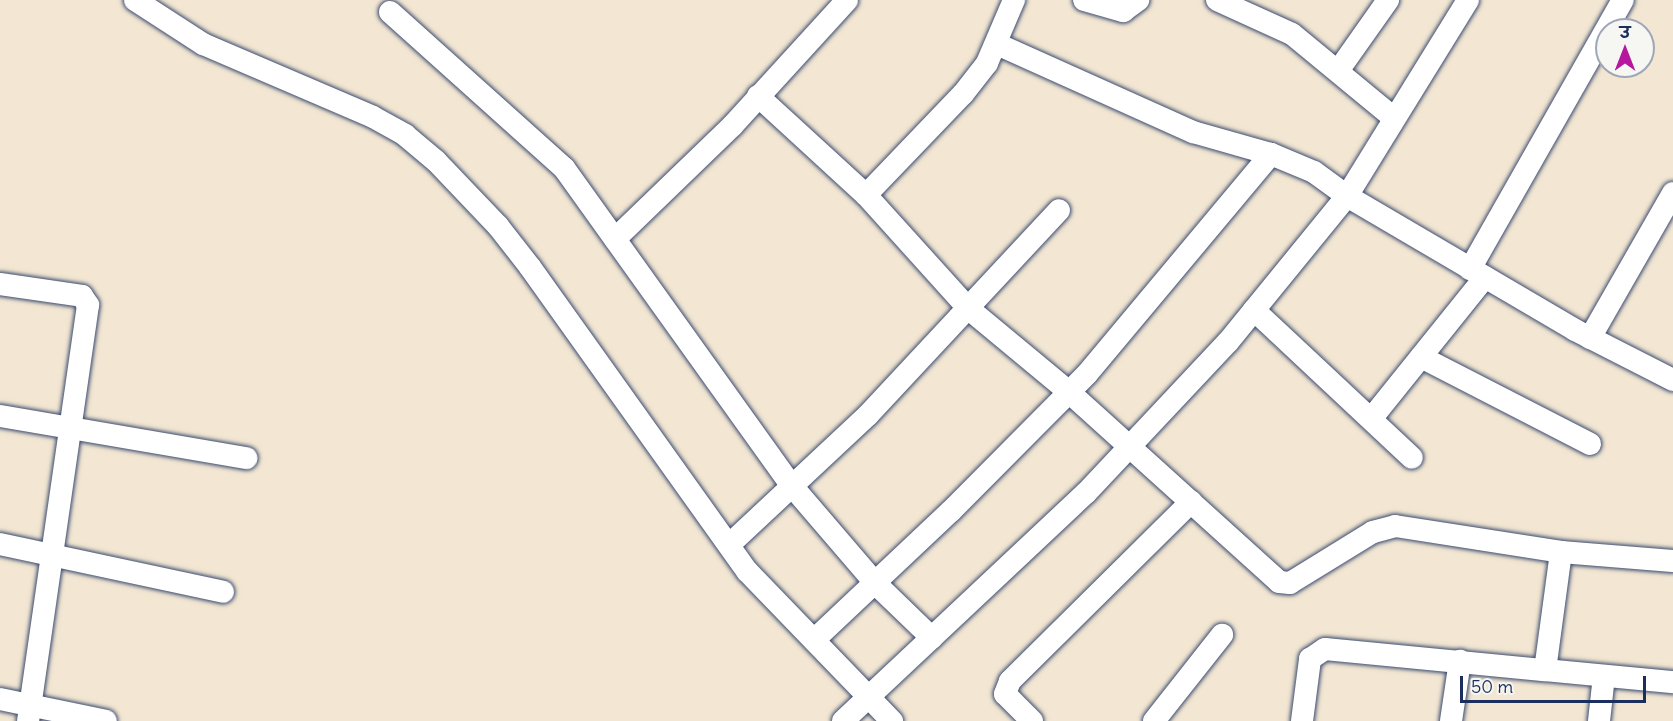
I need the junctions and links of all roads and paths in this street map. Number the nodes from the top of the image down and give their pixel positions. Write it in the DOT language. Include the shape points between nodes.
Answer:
graph roads {
  1 [pos="135,0"];
  2 [pos="847,0"];
  3 [pos="1014,0"];
  4 [pos="1084,0"];
  5 [pos="1138,0"];
  6 [pos="1217,0"];
  7 [pos="1388,0"];
  8 [pos="1623,0"];
  9 [pos="1464,2"];
  10 [pos="390,12"];
  11 [pos="997,44"];
  12 [pos="1338,71"];
  13 [pos="758,96"];
  14 [pos="1394,118"];
  15 [pos="1271,154"];
  16 [pos="1673,193"];
  17 [pos="866,195"];
  18 [pos="1347,196"];
  19 [pos="1059,210"];
  20 [pos="615,239"];
  21 [pos="1478,273"];
  22 [pos="0,284"];
  23 [pos="969,309"];
  24 [pos="1254,310"];
  25 [pos="1590,338"];
  26 [pos="1421,357"];
  27 [pos="1673,380"];
  28 [pos="1069,392"];
  29 [pos="0,416"];
  30 [pos="1371,419"];
  31 [pos="70,430"];
  32 [pos="1590,444"];
  33 [pos="1130,447"];
  34 [pos="246,458"];
  35 [pos="1412,458"];
  36 [pos="792,486"];
  37 [pos="1191,502"];
  38 [pos="0,544"];
  39 [pos="729,545"];
  40 [pos="1561,552"];
  41 [pos="52,554"];
  42 [pos="1673,561"];
  43 [pos="875,583"];
  44 [pos="223,592"];
  45 [pos="1222,635"];
  46 [pos="932,638"];
  47 [pos="814,640"];
  48 [pos="1460,661"];
  49 [pos="1545,670"];
  50 [pos="1604,676"];
  51 [pos="1673,682"];
  52 [pos="869,697"];
  53 [pos="0,699"];
  54 [pos="29,713"];
  55 [pos="106,721"];
  56 [pos="843,721"];
  57 [pos="892,721"];
  58 [pos="1032,721"];
  59 [pos="1154,721"];
  60 [pos="1302,721"];
  61 [pos="1451,721"];
  62 [pos="1599,721"];
  1 -- 39 [label="street" via="202,44 373,117 405,135 436,161 498,226 530,267"];
  2 -- 13 [label="street"];
  3 -- 11 [label="street"];
  4 -- 5 [label="street" via="1123,11"];
  6 -- 12 [label="street" via="1292,34"];
  7 -- 12 [label="street"];
  8 -- 21 [label="street"];
  9 -- 14 [label="street"];
  10 -- 20 [label="street" via="564,168"];
  11 -- 15 [label="street" via="1193,132"];
  11 -- 17 [label="street" via="963,94"];
  12 -- 14 [label="street"];
  13 -- 17 [label="street"];
  13 -- 20 [label="street"];
  14 -- 18 [label="street"];
  15 -- 18 [label="street" via="1314,172"];
  15 -- 28 [label="street"];
  16 -- 25 [label="street"];
  17 -- 23 [label="street"];
  18 -- 21 [label="street"];
  18 -- 24 [label="street"];
  19 -- 23 [label="street"];
  20 -- 36 [label="street"];
  21 -- 25 [label="street"];
  21 -- 26 [label="street"];
  22 -- 31 [label="street" via="85,298 88,305"];
  23 -- 28 [label="street"];
  23 -- 36 [label="street" via="868,415"];
  24 -- 30 [label="street"];
  24 -- 33 [label="street"];
  25 -- 27 [label="street"];
  26 -- 30 [label="street"];
  26 -- 32 [label="street"];
  28 -- 33 [label="street"];
  28 -- 43 [label="street"];
  29 -- 31 [label="street"];
  30 -- 35 [label="street"];
  31 -- 34 [label="street"];
  31 -- 41 [label="street"];
  33 -- 37 [label="street"];
  33 -- 46 [label="street"];
  36 -- 39 [label="street"];
  36 -- 43 [label="street"];
  37 -- 40 [label="street" via="1279,582 1290,583 1373,532 1395,526"];
  37 -- 58 [label="street" via="1010,681 1005,694"];
  38 -- 41 [label="street"];
  39 -- 47 [label="street" via="747,571"];
  40 -- 42 [label="street"];
  40 -- 49 [label="street"];
  41 -- 44 [label="street"];
  41 -- 54 [label="street"];
  43 -- 46 [label="street"];
  43 -- 47 [label="street"];
  45 -- 59 [label="street"];
  46 -- 52 [label="street"];
  47 -- 52 [label="street"];
  48 -- 49 [label="street"];
  48 -- 60 [label="street" via="1325,649 1310,659"];
  48 -- 61 [label="street"];
  49 -- 50 [label="street"];
  50 -- 51 [label="street"];
  50 -- 62 [label="street"];
  52 -- 56 [label="street"];
  52 -- 57 [label="street"];
  53 -- 54 [label="street"];
  54 -- 55 [label="street"];
}
